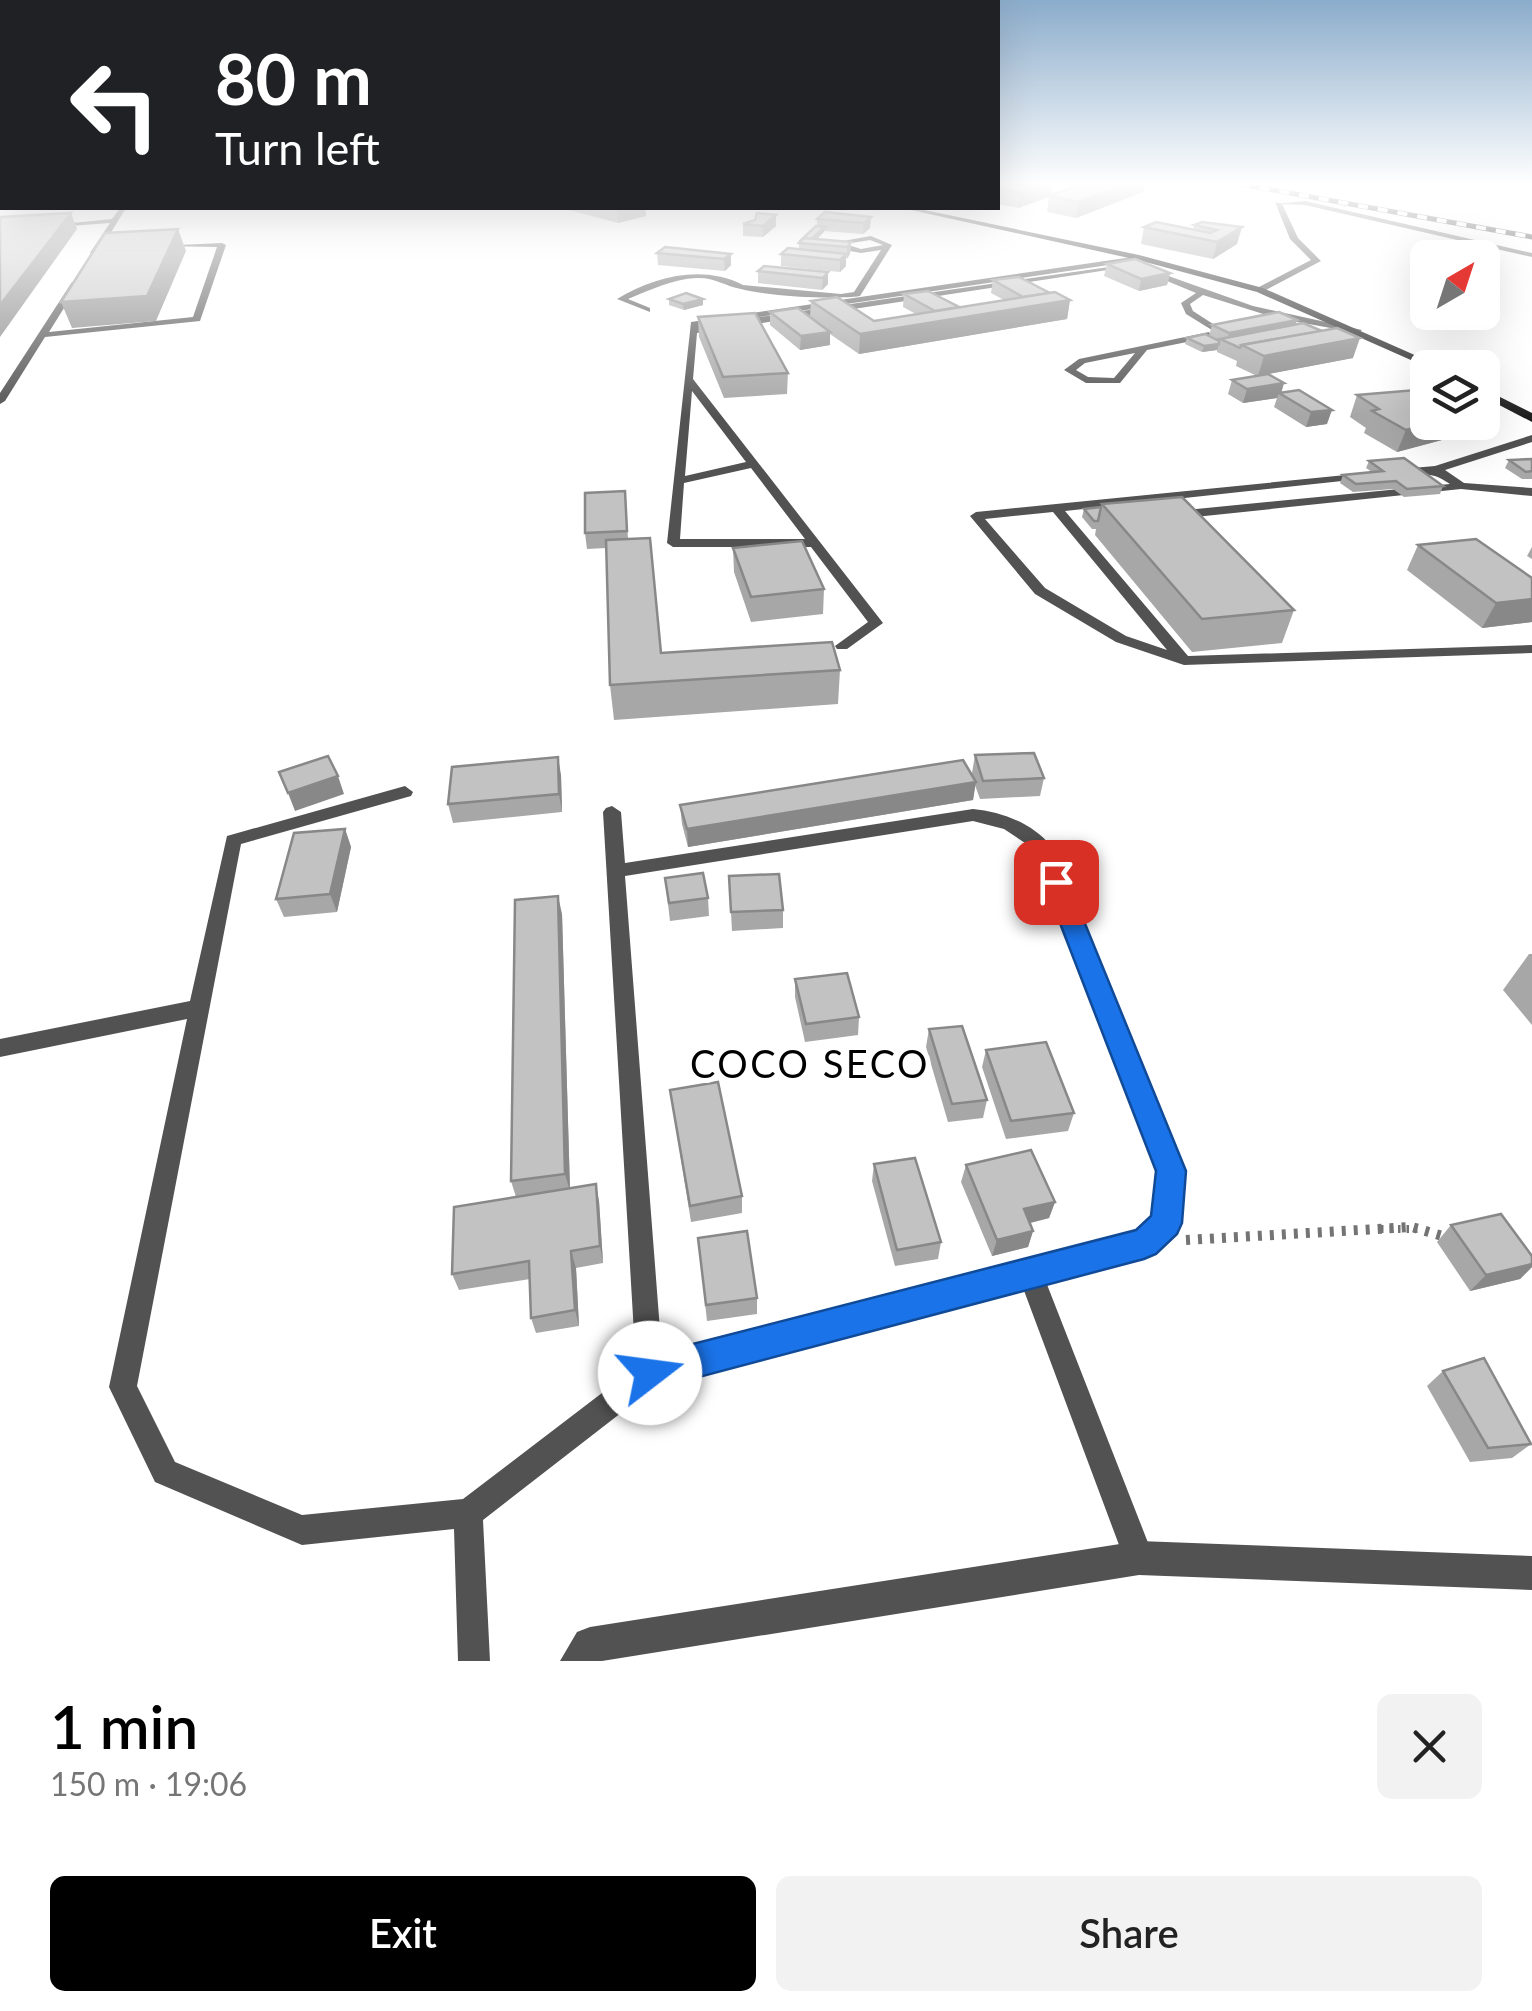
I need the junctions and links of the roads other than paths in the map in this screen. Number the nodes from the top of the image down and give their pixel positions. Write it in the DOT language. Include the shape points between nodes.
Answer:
graph roads {
  1 [pos="216,262"];
  2 [pos="878,262"];
  3 [pos="1138,262"];
  4 [pos="1315,262"];
  5 [pos="78,279"];
  6 [pos="1260,290"];
  7 [pos="1200,294"];
  8 [pos="647,310"];
  9 [pos="1283,320"];
  10 [pos="1268,323"];
  11 [pos="1238,330"];
  12 [pos="1358,330"];
  13 [pos="1223,332"];
  14 [pos="42,335"];
  15 [pos="1144,348"];
  16 [pos="1410,355"];
  17 [pos="688,379"];
  18 [pos="1500,401"];
  19 [pos="0,402"];
  20 [pos="1532,418"];
  21 [pos="1532,438"];
  22 [pos="754,464"];
  23 [pos="1436,469"];
  24 [pos="678,482"];
  25 [pos="1461,486"];
  26 [pos="1532,492"];
  27 [pos="1056,508"];
  28 [pos="1166,516"];
  29 [pos="1090,524"];
  30 [pos="1071,526"];
  31 [pos="814,543"];
  32 [pos="842,646"];
  33 [pos="1532,649"];
  34 [pos="1184,660"];
  35 [pos="405,792"];
  36 [pos="612,812"];
  37 [pos="616,871"];
  38 [pos="199,1008"];
  39 [pos="0,1048"];
  40 [pos="1030,1274"];
  41 [pos="650,1373"];
  42 [pos="468,1513"];
  43 [pos="1139,1558"];
  44 [pos="1532,1573"];
  45 [pos="474,1661"];
  46 [pos="578,1661"];
  1 -- 14 [label="lane" via="197,319"];
  2 -- 8 [label="lane" via="858,294 741,287 682,274 621,299"];
  3 -- 6 [label="street"];
  3 -- 7 [label="lane"];
  3 -- 17 [label="lane" via="694,324"];
  4 -- 6 [label="street"];
  5 -- 14 [label="lane"];
  6 -- 12 [label="street"];
  7 -- 9 [label="lane"];
  7 -- 13 [label="lane" via="1186,303 1188,312"];
  9 -- 10 [label="lane"];
  9 -- 12 [label="lane"];
  11 -- 13 [label="lane"];
  12 -- 16 [label="street"];
  13 -- 15 [label="lane"];
  14 -- 19 [label="lane"];
  15 -- 15 [label="lane" via="1082,361 1069,370 1086,380 1116,381"];
  17 -- 22 [label="lane"];
  17 -- 24 [label="lane"];
  18 -- 20 [label="street"];
  21 -- 23 [label="lane"];
  22 -- 24 [label="lane"];
  22 -- 31 [label="lane"];
  23 -- 25 [label="lane"];
  23 -- 27 [label="lane"];
  24 -- 31 [label="lane" via="673,543"];
  25 -- 26 [label="lane"];
  25 -- 28 [label="lane"];
  27 -- 30 [label="lane"];
  27 -- 34 [label="lane" via="976,516 1040,591 1120,639"];
  29 -- 30 [label="lane"];
  30 -- 34 [label="lane"];
  31 -- 32 [label="lane" via="876,623"];
  33 -- 34 [label="lane"];
  35 -- 38 [label="lane" via="233,840"];
  36 -- 37 [label="lane"];
  37 -- 40 [label="lane" via="973,816 1001,819 1042,846 1171,1171 1166,1223 1144,1244"];
  37 -- 41 [label="lane"];
  38 -- 39 [label="lane"];
  38 -- 42 [label="lane" via="123,1387 165,1472 302,1530"];
  40 -- 41 [label="lane"];
  40 -- 43 [label="lane"];
  41 -- 42 [label="lane"];
  42 -- 45 [label="lane"];
  43 -- 44 [label="street"];
  43 -- 46 [label="street" via="590,1646"];
}
